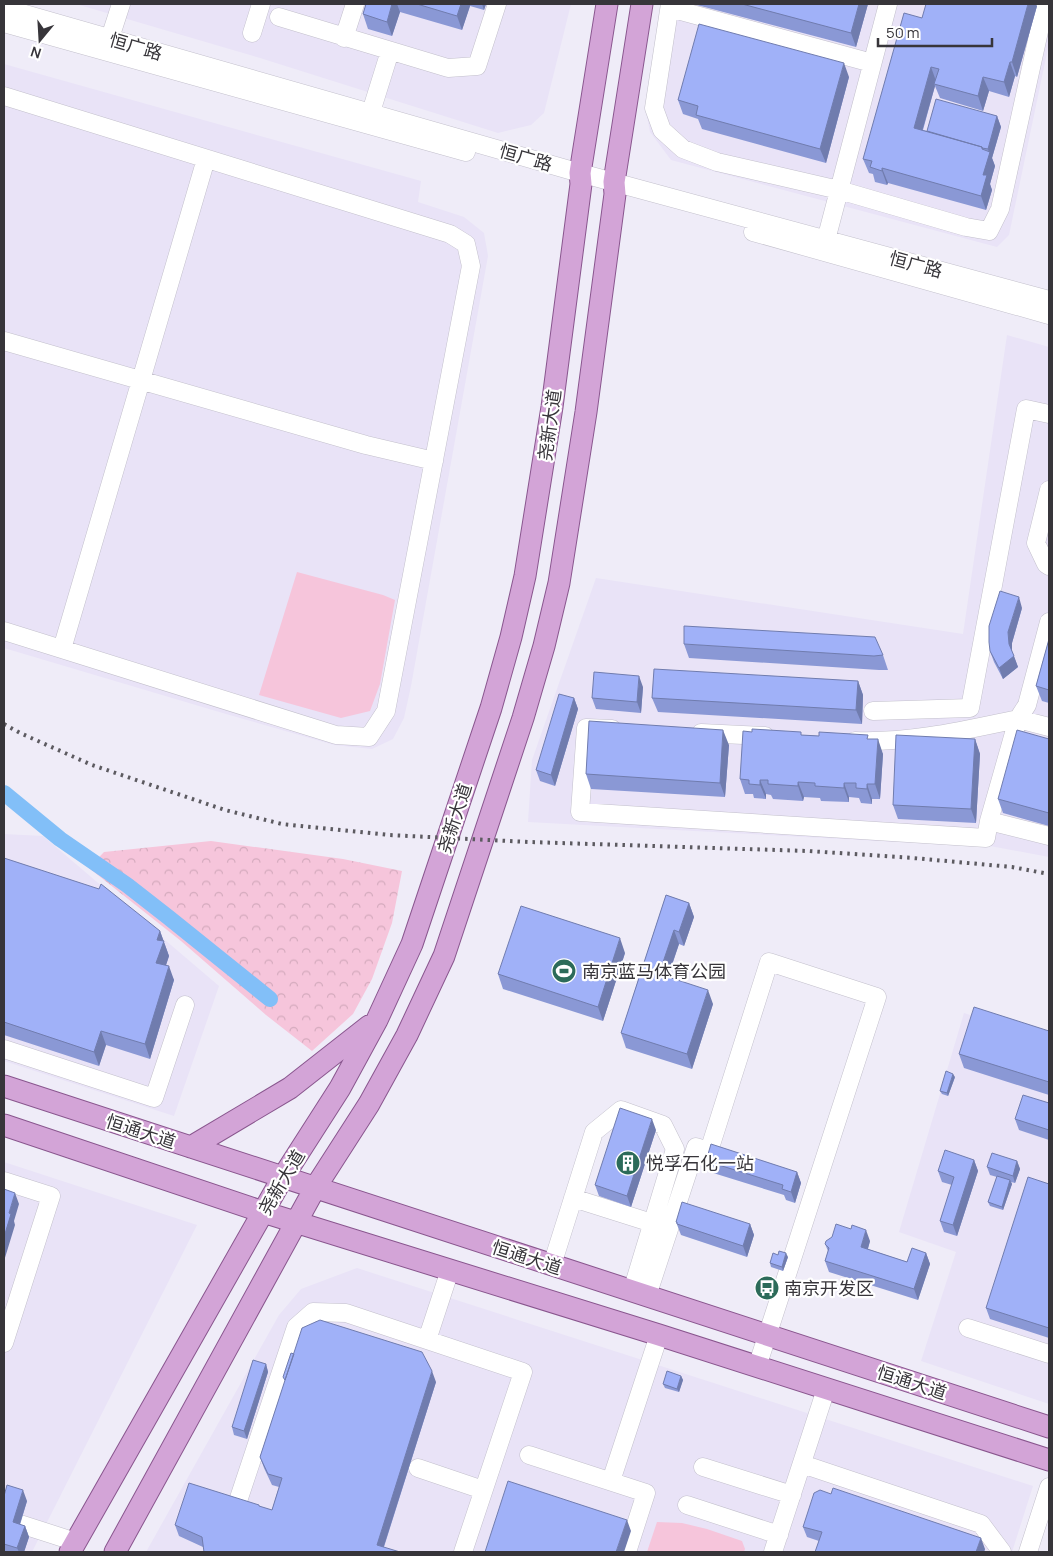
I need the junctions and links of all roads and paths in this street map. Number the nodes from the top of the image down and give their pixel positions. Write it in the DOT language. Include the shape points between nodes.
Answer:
graph roads {
  1 [pos="120,4"];
  2 [pos="261,4"];
  3 [pos="355,4"];
  4 [pos="498,4"];
  5 [pos="607,4"];
  6 [pos="642,4"];
  7 [pos="888,4"];
  8 [pos="1045,4"];
  9 [pos="670,6"];
  10 [pos="4,8"];
  11 [pos="279,17"];
  12 [pos="4,23"];
  13 [pos="252,33"];
  14 [pos="110,38"];
  15 [pos="344,38"];
  16 [pos="390,51"];
  17 [pos="872,63"];
  18 [pos="4,96"];
  19 [pos="371,112"];
  20 [pos="206,158"];
  21 [pos="581,179"];
  22 [pos="615,188"];
  23 [pos="839,190"];
  24 [pos="826,240"];
  25 [pos="1049,300"];
  26 [pos="1049,315"];
  27 [pos="4,341"];
  28 [pos="141,380"];
  29 [pos="1049,414"];
  30 [pos="434,461"];
  31 [pos="1049,490"];
  32 [pos="1049,566"];
  33 [pos="1049,622"];
  34 [pos="4,631"];
  35 [pos="62,649"];
  36 [pos="873,711"];
  37 [pos="1018,719"];
  38 [pos="1049,727"];
  39 [pos="626,730"];
  40 [pos="685,732"];
  41 [pos="785,737"];
  42 [pos="834,740"];
  43 [pos="989,821"];
  44 [pos="1049,836"];
  45 [pos="185,1005"];
  46 [pos="377,1020"];
  47 [pos="4,1049"];
  48 [pos="4,1086"];
  49 [pos="4,1125"];
  50 [pos="192,1147"];
  51 [pos="282,1177"];
  52 [pos="4,1181"];
  53 [pos="315,1188"];
  54 [pos="574,1198"];
  55 [pos="263,1212"];
  56 [pos="296,1223"];
  57 [pos="652,1223"];
  58 [pos="552,1265"];
  59 [pos="450,1270"];
  60 [pos="640,1294"];
  61 [pos="968,1328"];
  62 [pos="659,1335"];
  63 [pos="767,1335"];
  64 [pos="427,1340"];
  65 [pos="4,1343"];
  66 [pos="1049,1354"];
  67 [pos="757,1367"];
  68 [pos="826,1389"];
  69 [pos="1049,1427"];
  70 [pos="529,1455"];
  71 [pos="1049,1460"];
  72 [pos="802,1464"];
  73 [pos="703,1467"];
  74 [pos="418,1468"];
  75 [pos="611,1482"];
  76 [pos="1049,1487"];
  77 [pos="484,1490"];
  78 [pos="792,1495"];
  79 [pos="687,1505"];
  80 [pos="236,1508"];
  81 [pos="20,1524"];
  82 [pos="779,1535"];
  83 [pos="73,1547"];
  84 [pos="115,1552"];
  85 [pos="463,1552"];
  86 [pos="627,1552"];
  87 [pos="773,1552"];
  88 [pos="1002,1552"];
  89 [pos="1028,1552"];
  1 -- 14 [label="street"];
  2 -- 13 [label="street"];
  3 -- 15 [label="street"];
  4 -- 16 [label="street" via="477,66 448,68"];
  5 -- 21 [label="main road, 尧新大道"];
  6 -- 22 [label="main road, 尧新大道"];
  7 -- 17 [label="street"];
  8 -- 23 [label="street" via="1000,208 989,231"];
  9 -- 17 [label="street"];
  9 -- 23 [label="street" via="654,108 662,130 683,149 717,162"];
  10 -- 14 [label="street, 恒广路"];
  11 -- 15 [label="street"];
  12 -- 21 [label="street, 恒广路"];
  14 -- 19 [label="street, 恒广路"];
  15 -- 16 [label="street"];
  16 -- 19 [label="street"];
  17 -- 23 [label="street"];
  18 -- 20 [label="street"];
  19 -- 21 [label="street, 恒广路"];
  20 -- 28 [label="street"];
  20 -- 30 [label="street" via="450,234 466,244 471,266"];
  21 -- 22 [label="street, 恒广路"];
  21 -- 46 [label="main road, 尧新大道" via="552,408 526,576 490,708 412,944"];
  22 -- 24 [label="street, 恒广路"];
  22 -- 26 [label="street, 恒广路"];
  22 -- 53 [label="main road, 尧新大道" via="586,412 559,583 523,718 444,956 407,1035 369,1104"];
  23 -- 24 [label="street"];
  24 -- 25 [label="street, 恒广路"];
  27 -- 28 [label="street"];
  28 -- 30 [label="street" via="366,445"];
  28 -- 35 [label="street"];
  29 -- 36 [label="street" via="1026,409 970,708"];
  30 -- 35 [label="street" via="386,711 370,737 336,736"];
  31 -- 32 [label="street" via="1036,543"];
  33 -- 37 [label="street" via="1027,705"];
  34 -- 35 [label="street"];
  37 -- 38 [label="street"];
  37 -- 42 [label="street" via="940,736 874,742"];
  37 -- 43 [label="street"];
  39 -- 43 [label="street" via="586,728 580,812 986,838"];
  40 -- 41 [label="street"];
  43 -- 44 [label="street"];
  45 -- 47 [label="street" via="154,1098"];
  46 -- 50 [label="main road" via="290,1088"];
  46 -- 51 [label="main road, 尧新大道" via="340,1088"];
  48 -- 50 [label="main road, 恒通大道"];
  49 -- 55 [label="main road, 恒通大道"];
  50 -- 51 [label="main road, 恒通大道"];
  51 -- 53 [label="main road, 恒通大道"];
  51 -- 55 [label="main road, 尧新大道"];
  52 -- 65 [label="street" via="51,1196"];
  53 -- 56 [label="main road, 尧新大道"];
  53 -- 58 [label="main road, 恒通大道"];
  54 -- 57 [label="street"];
  54 -- 57 [label="street" via="594,1132 620,1110 663,1125 675,1149"];
  54 -- 58 [label="street"];
  55 -- 56 [label="main road, 恒通大道"];
  55 -- 83 [label="main road, 尧新大道"];
  56 -- 59 [label="main road, 恒通大道"];
  56 -- 84 [label="main road, 尧新大道"];
  57 -- 60 [label="street"];
  58 -- 60 [label="main road, 恒通大道"];
  59 -- 62 [label="main road, 恒通大道"];
  59 -- 64 [label="street"];
  60 -- 63 [label="main road, 恒通大道"];
  60 -- 63 [label="street" via="696,1147 709,1151 769,962 877,997"];
  61 -- 66 [label="street"];
  62 -- 67 [label="main road, 恒通大道"];
  62 -- 75 [label="street"];
  63 -- 67 [label="street"];
  63 -- 69 [label="main road, 恒通大道"];
  64 -- 77 [label="street" via="523,1372"];
  64 -- 80 [label="street" via="383,1333 346,1313 313,1312 296,1327"];
  67 -- 68 [label="main road, 恒通大道"];
  68 -- 71 [label="main road, 恒通大道"];
  68 -- 72 [label="street"];
  70 -- 75 [label="street"];
  72 -- 78 [label="street"];
  72 -- 88 [label="street" via="981,1524"];
  73 -- 78 [label="street"];
  74 -- 77 [label="street"];
  75 -- 86 [label="street" via="646,1493"];
  76 -- 89 [label="street"];
  77 -- 85 [label="street"];
  78 -- 82 [label="street"];
  79 -- 82 [label="street"];
  81 -- 83 [label="street"];
  82 -- 87 [label="street"];
}
